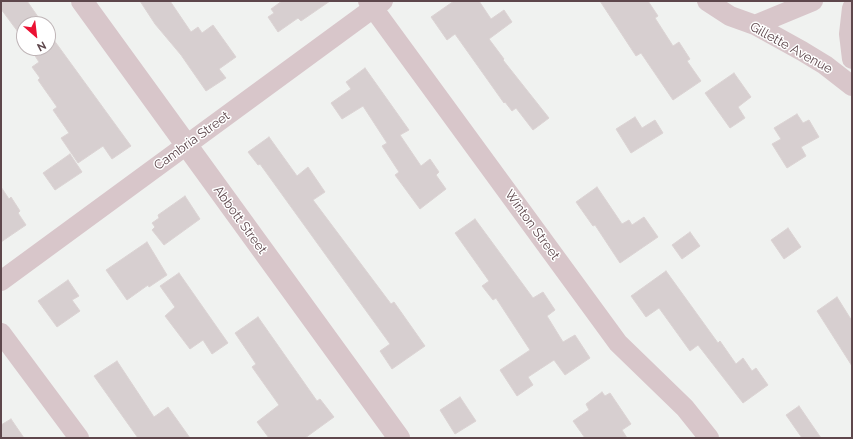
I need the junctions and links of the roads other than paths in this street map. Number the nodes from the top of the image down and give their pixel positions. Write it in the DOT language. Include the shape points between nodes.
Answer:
graph roads {
  1 [pos="82,1"];
  2 [pos="707,1"];
  3 [pos="813,1"];
  4 [pos="375,3"];
  5 [pos="852,8"];
  6 [pos="755,24"];
  7 [pos="852,59"];
  8 [pos="852,86"];
  9 [pos="186,146"];
  10 [pos="1,281"];
  11 [pos="1,332"];
  12 [pos="79,438"];
  13 [pos="399,438"];
  14 [pos="709,438"];
  1 -- 9 [label="street, Abbott Street"];
  2 -- 6 [label="street, Gillette Avenue" via="730,16"];
  3 -- 6 [label="street"];
  4 -- 9 [label="street, Cambria Street"];
  4 -- 14 [label="street, Winton Street" via="618,343 685,408"];
  5 -- 7 [label="street"];
  6 -- 8 [label="street, Gillette Avenue" via="826,65"];
  9 -- 10 [label="street, Cambria Street"];
  9 -- 13 [label="street, Abbott Street"];
  11 -- 12 [label="street"];
}
